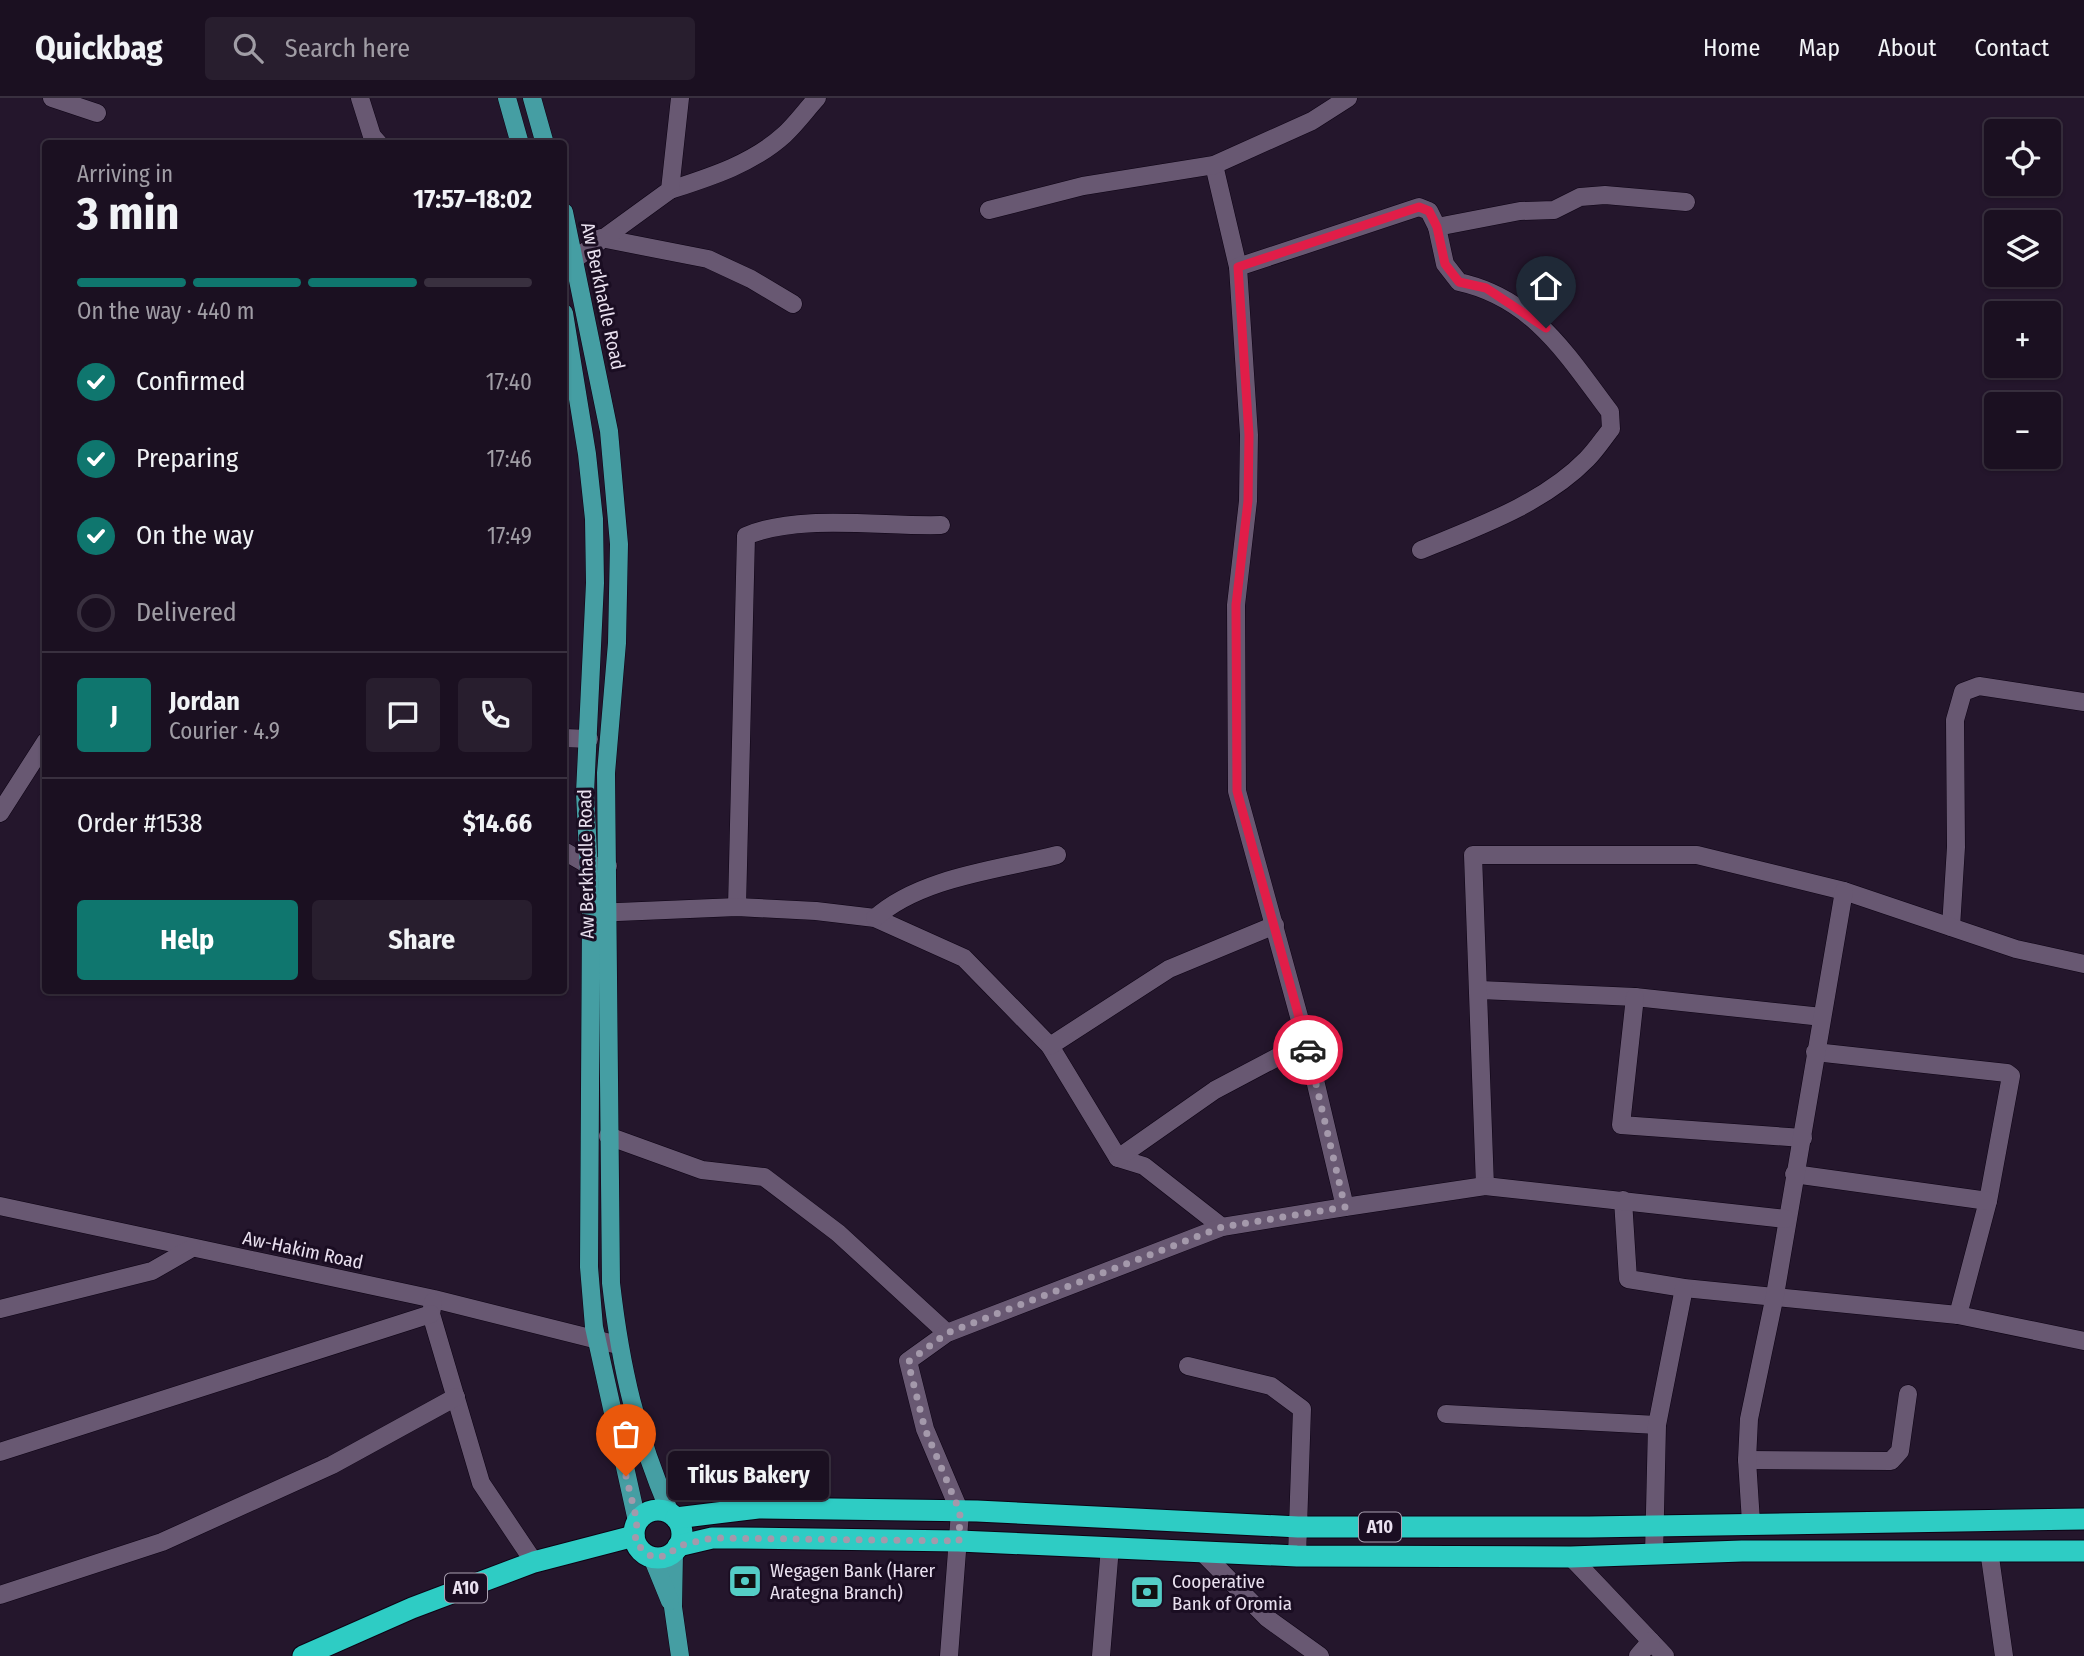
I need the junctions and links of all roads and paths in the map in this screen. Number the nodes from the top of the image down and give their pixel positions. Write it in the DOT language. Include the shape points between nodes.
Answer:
graph roads {
  1 [pos="52,98"];
  2 [pos="360,98"];
  3 [pos="507,98"];
  4 [pos="532,98"];
  5 [pos="680,98"];
  6 [pos="817,98"];
  7 [pos="1348,98"];
  8 [pos="97,113"];
  9 [pos="372,140"];
  10 [pos="519,140"];
  11 [pos="544,140"];
  12 [pos="1214,165"];
  13 [pos="670,190"];
  14 [pos="1686,202"];
  15 [pos="989,210"];
  16 [pos="567,225"];
  17 [pos="1437,227"];
  18 [pos="601,237"];
  19 [pos="575,259"];
  20 [pos="1238,267"];
  21 [pos="793,304"];
  22 [pos="567,334"];
  23 [pos="941,525"];
  24 [pos="1421,550"];
  25 [pos="2084,702"];
  26 [pos="567,738"];
  27 [pos="589,739"];
  28 [pos="42,747"];
  29 [pos="0,813"];
  30 [pos="567,852"];
  31 [pos="1057,855"];
  32 [pos="599,866"];
  33 [pos="1844,891"];
  34 [pos="737,907"];
  35 [pos="600,913"];
  36 [pos="875,918"];
  37 [pos="1275,925"];
  38 [pos="1951,927"];
  39 [pos="2084,964"];
  40 [pos="1480,990"];
  41 [pos="1635,997"];
  42 [pos="1822,1017"];
  43 [pos="1306,1042"];
  44 [pos="1050,1046"];
  45 [pos="1815,1052"];
  46 [pos="608,1136"];
  47 [pos="1803,1138"];
  48 [pos="1118,1158"];
  49 [pos="1794,1174"];
  50 [pos="1485,1186"];
  51 [pos="1623,1200"];
  52 [pos="1987,1200"];
  53 [pos="0,1206"];
  54 [pos="1345,1207"];
  55 [pos="33,1214"];
  56 [pos="1786,1219"];
  57 [pos="0,1221"];
  58 [pos="1222,1227"];
  59 [pos="192,1248"];
  60 [pos="1684,1287"];
  61 [pos="1775,1295"];
  62 [pos="433,1306"];
  63 [pos="0,1309"];
  64 [pos="1958,1315"];
  65 [pos="947,1333"];
  66 [pos="596,1338"];
  67 [pos="2084,1341"];
  68 [pos="618,1345"];
  69 [pos="1188,1366"];
  70 [pos="1908,1394"];
  71 [pos="456,1396"];
  72 [pos="1446,1413"];
  73 [pos="1657,1425"];
  74 [pos="0,1452"];
  75 [pos="1747,1460"];
  76 [pos="960,1512"];
  77 [pos="673,1515"];
  78 [pos="2084,1519"];
  79 [pos="1751,1522"];
  80 [pos="1656,1526"];
  81 [pos="1298,1527"];
  82 [pos="635,1528"];
  83 [pos="959,1541"];
  84 [pos="1110,1547"];
  85 [pos="676,1549"];
  86 [pos="1989,1549"];
  87 [pos="2084,1550"];
  88 [pos="1202,1552"];
  89 [pos="1654,1555"];
  90 [pos="1297,1556"];
  91 [pos="652,1557"];
  92 [pos="1571,1557"];
  93 [pos="534,1562"];
  94 [pos="0,1595"];
  95 [pos="673,1607"];
  96 [pos="1651,1642"];
  97 [pos="303,1656"];
  98 [pos="680,1656"];
  99 [pos="949,1656"];
  100 [pos="1101,1656"];
  101 [pos="1320,1656"];
  102 [pos="1638,1656"];
  103 [pos="1665,1656"];
  104 [pos="2004,1656"];
  1 -- 8 [label="street"];
  2 -- 9 [label="street"];
  3 -- 10 [label="main road"];
  4 -- 11 [label="main road"];
  5 -- 13 [label="street"];
  6 -- 13 [label="street" via="785,135 762,152 719,174"];
  7 -- 12 [label="street" via="1312,121"];
  12 -- 15 [label="street" via="1083,186"];
  12 -- 20 [label="street"];
  13 -- 18 [label="street"];
  14 -- 17 [label="street" via="1605,195 1580,198 1554,210 1520,211"];
  16 -- 19 [label="main road, Aw Berkhadle Road"];
  17 -- 20 [label="street" via="1429,211 1419,207"];
  17 -- 24 [label="street" via="1445,264 1459,282 1486,288 1546,328 1609,412 1611,429 1587,459 1557,483 1500,517"];
  18 -- 19 [label="street"];
  18 -- 21 [label="street" via="708,259"];
  19 -- 32 [label="main road, Aw Berkhadle Road" via="616,496 618,630"];
  20 -- 37 [label="street" via="1249,435 1248,501 1236,605 1237,791"];
  22 -- 27 [label="main road, Aw Berkhadle Road" via="594,519"];
  23 -- 34 [label="street" via="863,521 796,526 746,536"];
  25 -- 38 [label="street" via="1979,686 1963,692 1955,720"];
  26 -- 27 [label="street"];
  27 -- 32 [label="main road, Aw Berkhadle Road" via="585,793"];
  28 -- 29 [label="street"];
  30 -- 32 [label="street"];
  31 -- 36 [label="street" via="915,890"];
  32 -- 35 [label="main road, Aw Berkhadle Road"];
  33 -- 38 [label="street"];
  33 -- 40 [label="street" via="1697,855 1473,855"];
  33 -- 42 [label="street"];
  34 -- 35 [label="street"];
  34 -- 36 [label="street"];
  35 -- 46 [label="main road, Aw Berkhadle Road"];
  35 -- 66 [label="main road, Aw Berkhadle Road" via="588,1199"];
  36 -- 44 [label="street" via="964,958"];
  37 -- 43 [label="street"];
  37 -- 44 [label="street" via="1169,969"];
  38 -- 39 [label="street" via="2016,949"];
  40 -- 41 [label="street"];
  40 -- 50 [label="street"];
  41 -- 42 [label="street"];
  41 -- 47 [label="street" via="1621,1125"];
  42 -- 45 [label="street"];
  43 -- 48 [label="street" via="1215,1090"];
  43 -- 54 [label="street"];
  44 -- 48 [label="street"];
  45 -- 47 [label="street"];
  45 -- 52 [label="street" via="2011,1076"];
  46 -- 65 [label="street" via="702,1170 764,1177 838,1233"];
  46 -- 68 [label="main road, Aw Berkhadle Road" via="611,1283"];
  47 -- 49 [label="street"];
  48 -- 58 [label="street" via="1144,1166"];
  49 -- 52 [label="street"];
  49 -- 56 [label="street"];
  50 -- 51 [label="street"];
  50 -- 54 [label="street"];
  51 -- 56 [label="street"];
  51 -- 60 [label="street" via="1628,1279"];
  52 -- 64 [label="street"];
  53 -- 55 [label="street, Aw-Hakim Road"];
  54 -- 58 [label="street"];
  55 -- 57 [label="street"];
  55 -- 59 [label="street, Aw-Hakim Road"];
  56 -- 61 [label="street"];
  58 -- 65 [label="street"];
  59 -- 62 [label="street, Aw-Hakim Road"];
  59 -- 63 [label="street" via="152,1271"];
  60 -- 61 [label="street"];
  60 -- 73 [label="street"];
  61 -- 64 [label="street"];
  61 -- 75 [label="street" via="1749,1419"];
  62 -- 66 [label="street, Aw-Hakim Road"];
  62 -- 71 [label="street"];
  62 -- 74 [label="street"];
  64 -- 67 [label="street"];
  65 -- 76 [label="street" via="908,1362 925,1429"];
  66 -- 68 [label="street, Aw-Hakim Road"];
  66 -- 82 [label="main road, Aw Berkhadle Road"];
  68 -- 77 [label="main road, Aw Berkhadle Road" via="645,1454"];
  69 -- 81 [label="street" via="1271,1386 1302,1409"];
  70 -- 75 [label="street" via="1900,1451 1891,1461"];
  71 -- 93 [label="street" via="481,1483"];
  71 -- 94 [label="street" via="332,1465 162,1542"];
  72 -- 73 [label="street"];
  73 -- 80 [label="street"];
  75 -- 79 [label="street"];
  76 -- 77 [label="highway, A10" via="758,1508"];
  76 -- 81 [label="highway, A10"];
  76 -- 83 [label="street"];
  77 -- 82 [label="highway" via="648,1511"];
  77 -- 85 [label="highway" via="682,1531"];
  78 -- 79 [label="highway, A10"];
  79 -- 80 [label="highway, A10"];
  80 -- 81 [label="highway, A10"];
  80 -- 89 [label="street"];
  81 -- 90 [label="street"];
  82 -- 91 [label="highway" via="640,1549"];
  82 -- 93 [label="highway, A10"];
  83 -- 84 [label="highway, A10"];
  83 -- 85 [label="highway, A10" via="712,1538"];
  83 -- 99 [label="street"];
  84 -- 88 [label="highway, A10"];
  84 -- 100 [label="street"];
  85 -- 91 [label="highway"];
  85 -- 95 [label="main road"];
  86 -- 87 [label="highway, A10"];
  86 -- 89 [label="highway, A10"];
  86 -- 104 [label="street"];
  88 -- 90 [label="highway, A10"];
  88 -- 101 [label="street" via="1267,1618"];
  89 -- 92 [label="highway, A10"];
  90 -- 92 [label="highway, A10"];
  91 -- 95 [label="main road"];
  92 -- 96 [label="street"];
  93 -- 97 [label="highway, A10"];
  95 -- 98 [label="main road"];
  96 -- 102 [label="street"];
  96 -- 103 [label="street"];
}
